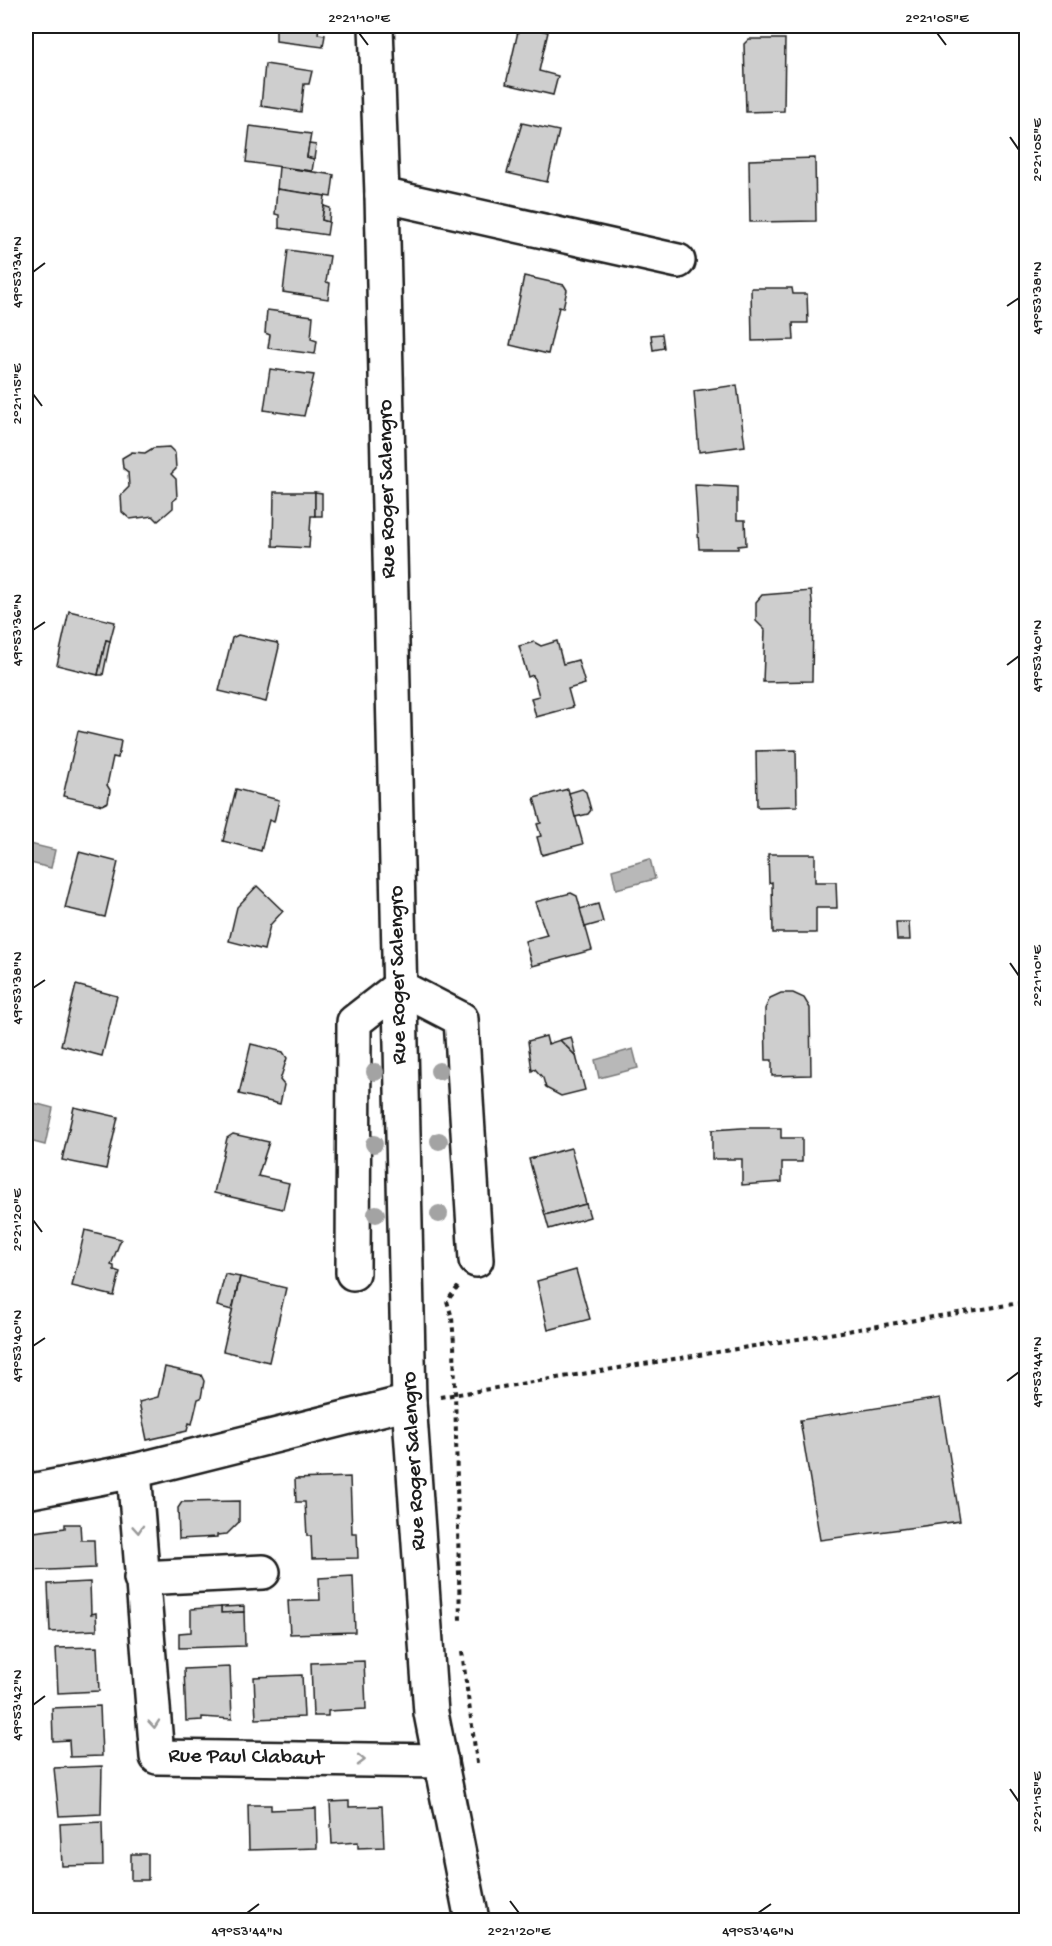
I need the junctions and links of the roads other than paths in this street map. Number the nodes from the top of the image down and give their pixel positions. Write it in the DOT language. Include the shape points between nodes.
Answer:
graph roads {
  1 [pos="376,26"];
  2 [pos="382,195"];
  3 [pos="678,261"];
  4 [pos="399,987"];
  5 [pos="476,1260"];
  6 [pos="353,1272"];
  7 [pos="409,1402"];
  8 [pos="134,1471"];
  9 [pos="26,1492"];
  10 [pos="263,1572"];
  11 [pos="141,1578"];
  12 [pos="441,1761"];
  13 [pos="467,1915"];
  1 -- 2 [label="street, Rue Roger Salengro"];
  2 -- 3 [label="street"];
  2 -- 4 [label="street, Rue Roger Salengro"];
  4 -- 5 [label="street" via="461,1019"];
  4 -- 6 [label="street" via="354,1022"];
  4 -- 7 [label="street, Rue Roger Salengro"];
  7 -- 8 [label="street"];
  7 -- 12 [label="street, Rue Roger Salengro" via="431,1713"];
  8 -- 9 [label="street"];
  8 -- 11 [label="street, Rue Paul Clabaut, one-way"];
  10 -- 11 [label="street"];
  11 -- 12 [label="street, Rue Paul Clabaut, one-way" via="157,1757"];
  12 -- 13 [label="street, Rue Roger Salengro"];
}
